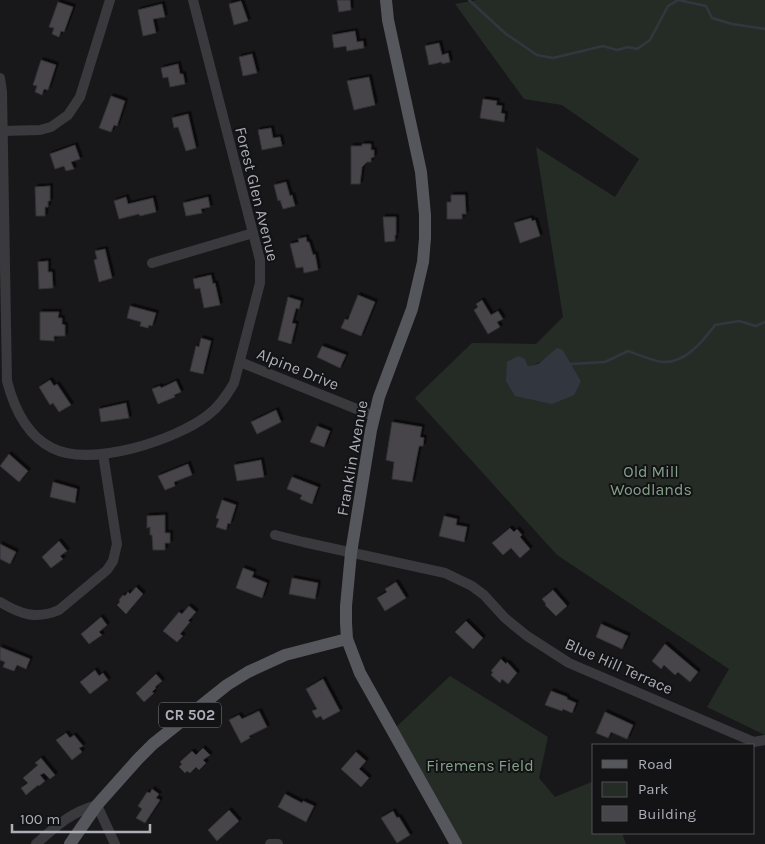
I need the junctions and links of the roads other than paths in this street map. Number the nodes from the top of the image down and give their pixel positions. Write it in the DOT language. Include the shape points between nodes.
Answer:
graph roads {
  1 [pos="110,0"];
  2 [pos="193,0"];
  3 [pos="386,0"];
  4 [pos="0,78"];
  5 [pos="3,131"];
  6 [pos="2,224"];
  7 [pos="253,233"];
  8 [pos="152,263"];
  9 [pos="240,362"];
  10 [pos="4,381"];
  11 [pos="374,416"];
  12 [pos="102,454"];
  13 [pos="275,535"];
  14 [pos="351,553"];
  15 [pos="0,602"];
  16 [pos="347,639"];
  17 [pos="765,740"];
  18 [pos="97,805"];
  19 [pos="36,844"];
  20 [pos="70,844"];
  21 [pos="115,844"];
  22 [pos="270,844"];
  23 [pos="278,844"];
  24 [pos="456,844"];
  1 -- 5 [label="street" via="80,97 68,115 55,125 40,130"];
  2 -- 7 [label="street, Forest Glen Avenue"];
  3 -- 11 [label="main road, Franklin Avenue" via="421,172 426,214 421,270 412,309"];
  4 -- 5 [label="street, Forest Glen Avenue"];
  5 -- 6 [label="street, Forest Glen Avenue"];
  6 -- 10 [label="street, Forest Glen Avenue"];
  7 -- 8 [label="street"];
  7 -- 9 [label="street, Forest Glen Avenue" via="260,260 260,284"];
  9 -- 11 [label="street, Alpine Drive"];
  9 -- 12 [label="street, Forest Glen Avenue" via="226,396 206,416 167,437"];
  10 -- 12 [label="street, Forest Glen Avenue" via="22,420 41,441 60,452"];
  11 -- 14 [label="main road, Franklin Avenue"];
  12 -- 15 [label="street" via="116,544 113,561 59,610 50,614 30,616"];
  13 -- 14 [label="street, Blue Hill Terrace"];
  14 -- 16 [label="main road, Franklin Avenue" via="346,606"];
  14 -- 17 [label="street, Blue Hill Terrace" via="460,579 484,595 527,636 570,663 754,742"];
  16 -- 18 [label="main road, CR 502" via="285,655 227,686 153,744"];
  16 -- 24 [label="main road, Franklin Avenue" via="360,673"];
  18 -- 19 [label="street" via="65,819"];
  18 -- 20 [label="main road, CR 502"];
  18 -- 21 [label="street"];
  22 -- 23 [label="street"];
}
